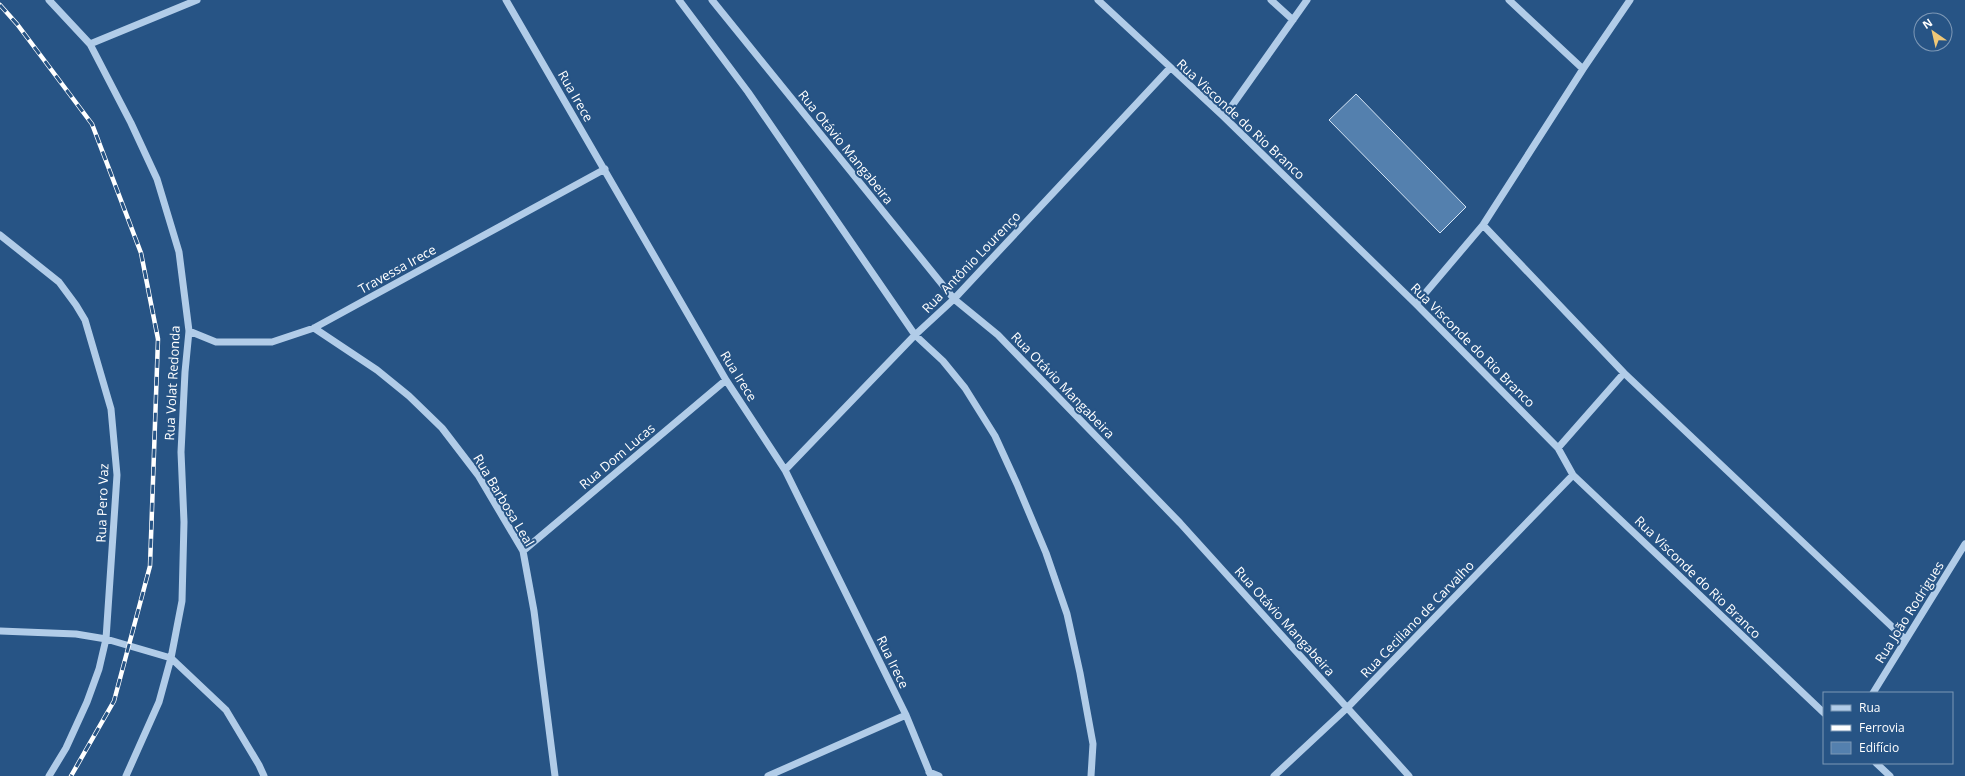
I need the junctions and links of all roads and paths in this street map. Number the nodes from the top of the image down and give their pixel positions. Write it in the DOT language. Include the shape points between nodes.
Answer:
graph roads {
  1 [pos="49,0"];
  2 [pos="197,0"];
  3 [pos="506,0"];
  4 [pos="679,0"];
  5 [pos="712,0"];
  6 [pos="1098,0"];
  7 [pos="1271,0"];
  8 [pos="1307,0"];
  9 [pos="1509,0"];
  10 [pos="1630,0"];
  11 [pos="1293,20"];
  12 [pos="90,44"];
  13 [pos="1170,68"];
  14 [pos="1583,69"];
  15 [pos="1224,117"];
  16 [pos="605,169"];
  17 [pos="1483,225"];
  18 [pos="0,235"];
  19 [pos="954,299"];
  20 [pos="1416,304"];
  21 [pos="314,328"];
  22 [pos="189,331"];
  23 [pos="915,335"];
  24 [pos="1624,373"];
  25 [pos="726,380"];
  26 [pos="1558,448"];
  27 [pos="785,470"];
  28 [pos="1573,474"];
  29 [pos="1965,544"];
  30 [pos="523,551"];
  31 [pos="0,631"];
  32 [pos="1906,638"];
  33 [pos="106,639"];
  34 [pos="170,658"];
  35 [pos="1874,692"];
  36 [pos="1347,708"];
  37 [pos="1823,712"];
  38 [pos="906,715"];
  39 [pos="1877,764"];
  40 [pos="930,774"];
  41 [pos="49,776"];
  42 [pos="126,776"];
  43 [pos="264,776"];
  44 [pos="555,776"];
  45 [pos="768,776"];
  46 [pos="940,776"];
  47 [pos="1091,776"];
  48 [pos="1274,776"];
  49 [pos="1409,776"];
  50 [pos="1890,776"];
  1 -- 12 [label="street, Rua Volat Redonda"];
  2 -- 12 [label="street"];
  3 -- 16 [label="street, Rua Irece"];
  4 -- 23 [label="street" via="748,92"];
  5 -- 19 [label="street, Rua Otávio Mangabeira"];
  6 -- 13 [label="street, Rua Visconde do Rio Branco"];
  7 -- 11 [label="street"];
  8 -- 11 [label="street"];
  9 -- 14 [label="street"];
  10 -- 14 [label="street"];
  11 -- 15 [label="street"];
  12 -- 22 [label="street, Rua Volat Redonda" via="157,179 178,252"];
  13 -- 15 [label="street, Rua Visconde do Rio Branco"];
  13 -- 19 [label="street, Rua Antônio Lourenço"];
  14 -- 17 [label="street"];
  15 -- 20 [label="street, Rua Visconde do Rio Branco"];
  16 -- 21 [label="street, Travessa Irece"];
  16 -- 25 [label="street, Rua Irece"];
  17 -- 20 [label="street"];
  17 -- 24 [label="street"];
  18 -- 33 [label="street, Rua Pero Vaz" via="59,282 76,305 85,320 111,409 117,475"];
  19 -- 23 [label="street, Rua Antônio Lourenço"];
  19 -- 36 [label="street, Rua Otávio Mangabeira" via="998,335 1180,523"];
  20 -- 26 [label="street, Rua Visconde do Rio Branco"];
  21 -- 22 [label="street, Travessa Irece" via="272,342 216,342"];
  21 -- 30 [label="street, Rua Barbosa Leal" via="377,370 442,428 478,475"];
  22 -- 34 [label="street, Rua Volat Redonda" via="182,438 182,601"];
  23 -- 27 [label="street, Rua Antônio Lourenço"];
  23 -- 47 [label="street" via="943,361 965,388 995,436 1046,553 1067,614 1080,673 1093,744"];
  24 -- 26 [label="street"];
  24 -- 32 [label="street"];
  25 -- 27 [label="street, Rua Irece"];
  25 -- 30 [label="street, Rua Dom Lucas"];
  26 -- 28 [label="street, Rua Visconde do Rio Branco"];
  27 -- 38 [label="street, Rua Irece"];
  28 -- 36 [label="street, Rua Ceciliano de Carvalho"];
  28 -- 37 [label="street, Rua Visconde do Rio Branco"];
  29 -- 32 [label="street, Rua João Rodrigues"];
  30 -- 44 [label="street, Rua Barbosa Leal" via="534,611"];
  31 -- 33 [label="street" via="76,634"];
  32 -- 35 [label="street, Rua João Rodrigues"];
  33 -- 34 [label="street"];
  33 -- 41 [label="street, Rua Pero Vaz" via="87,702 66,748"];
  34 -- 42 [label="street, Rua Volat Redonda" via="159,702"];
  34 -- 43 [label="street" via="226,710 260,765"];
  36 -- 48 [label="street, Rua Ceciliano de Carvalho"];
  36 -- 49 [label="street, Rua Otávio Mangabeira"];
  38 -- 40 [label="street, Rua Irece"];
  38 -- 45 [label="street"];
  39 -- 50 [label="street"];
  40 -- 46 [label="street"];
}
